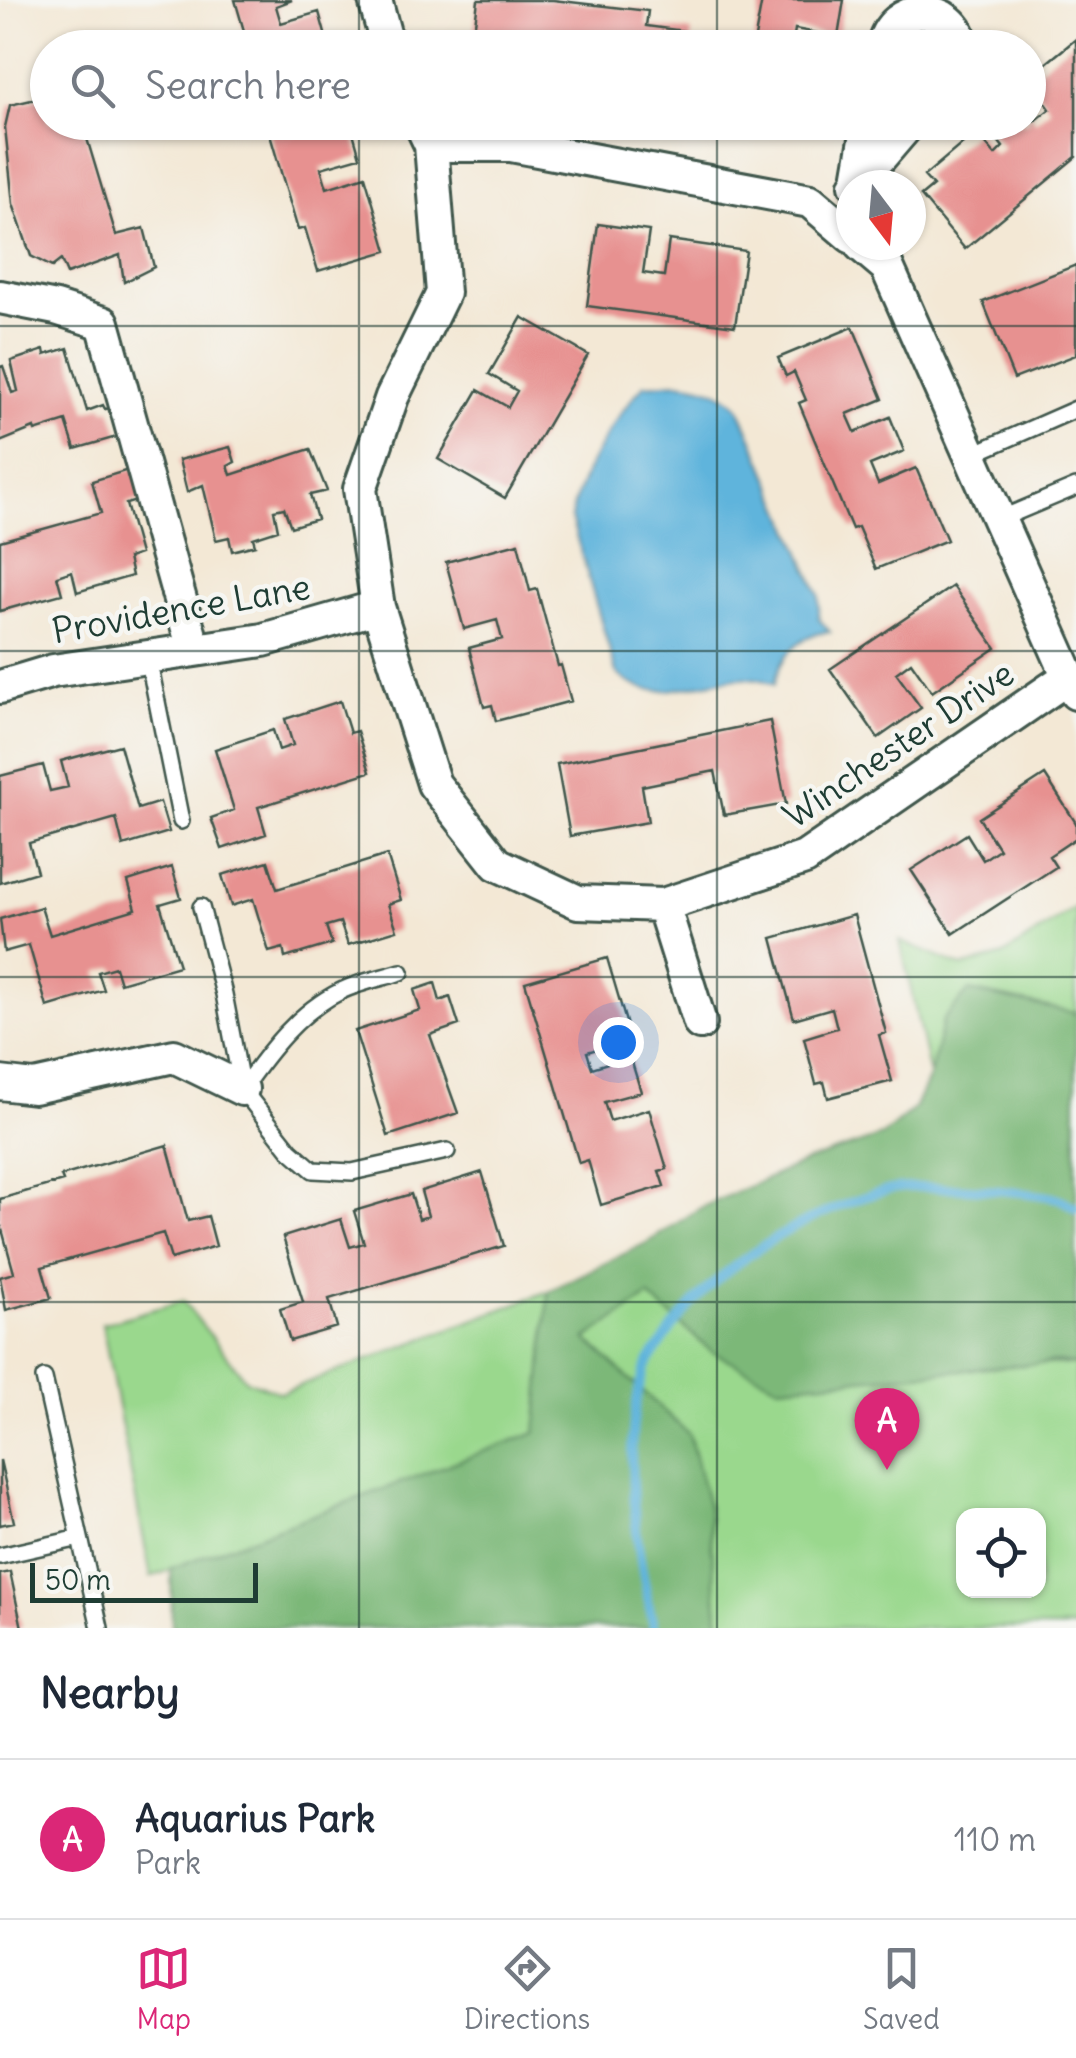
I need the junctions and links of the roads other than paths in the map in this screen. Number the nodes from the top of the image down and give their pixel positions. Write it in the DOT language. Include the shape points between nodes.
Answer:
graph roads {
  1 [pos="374,0"];
  2 [pos="383,30"];
  3 [pos="890,30"];
  4 [pos="956,30"];
  5 [pos="427,140"];
  6 [pos="468,140"];
  7 [pos="865,140"];
  8 [pos="895,140"];
  9 [pos="858,170"];
  10 [pos="869,170"];
  11 [pos="836,224"];
  12 [pos="880,260"];
  13 [pos="0,297"];
  14 [pos="1076,409"];
  15 [pos="971,455"];
  16 [pos="1076,487"];
  17 [pos="1000,519"];
  18 [pos="378,608"];
  19 [pos="194,650"];
  20 [pos="148,656"];
  21 [pos="1072,686"];
  22 [pos="0,688"];
  23 [pos="181,821"];
  24 [pos="663,905"];
  25 [pos="201,907"];
  26 [pos="401,972"];
  27 [pos="700,1022"];
  28 [pos="0,1083"];
  29 [pos="242,1089"];
  30 [pos="448,1151"];
  31 [pos="44,1378"];
  32 [pos="80,1538"];
  33 [pos="0,1556"];
  34 [pos="100,1628"];
  1 -- 2 [label="street"];
  3 -- 4 [label="street" via="928,11"];
  5 -- 18 [label="street, Winchester Drive" via="443,293 392,397 360,489"];
  6 -- 11 [label="street" via="810,201"];
  7 -- 9 [label="street"];
  8 -- 10 [label="street"];
  12 -- 15 [label="street"];
  13 -- 19 [label="street" via="103,323"];
  14 -- 15 [label="lane"];
  15 -- 17 [label="street"];
  16 -- 17 [label="lane"];
  17 -- 21 [label="street"];
  18 -- 19 [label="street, Providence Lane" via="263,640"];
  18 -- 24 [label="street, Winchester Drive" via="434,784 496,864 578,902"];
  19 -- 20 [label="street, Providence Lane"];
  20 -- 22 [label="street, Providence Lane" via="53,671"];
  20 -- 23 [label="lane"];
  21 -- 24 [label="street, Winchester Drive" via="806,858"];
  24 -- 27 [label="street"];
  25 -- 29 [label="lane"];
  26 -- 29 [label="lane" via="342,991 311,1012 278,1039"];
  28 -- 29 [label="street" via="34,1087 174,1056"];
  29 -- 30 [label="lane" via="313,1170 352,1172"];
  31 -- 32 [label="lane"];
  32 -- 33 [label="lane"];
  32 -- 34 [label="lane"];
}
